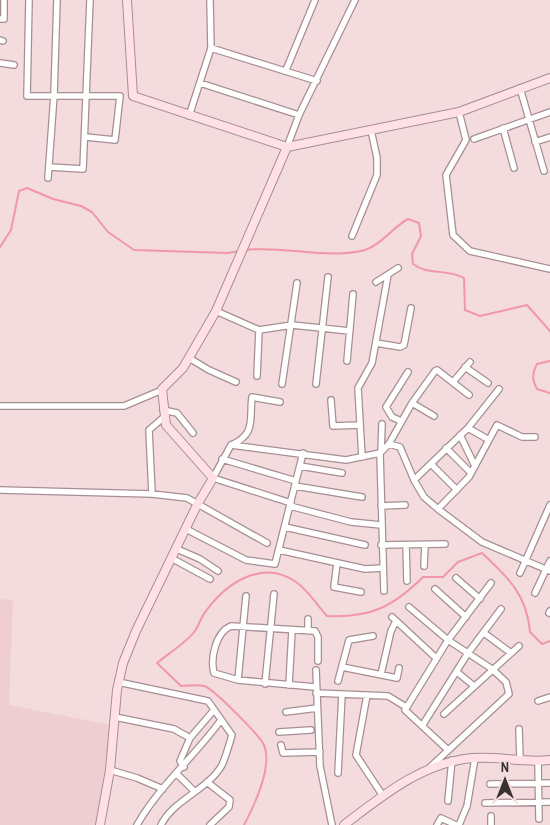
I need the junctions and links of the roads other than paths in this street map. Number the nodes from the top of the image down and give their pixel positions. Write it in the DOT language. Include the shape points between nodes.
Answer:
graph roads {
  1 [pos="4,0"];
  2 [pos="29,0"];
  3 [pos="57,0"];
  4 [pos="90,0"];
  5 [pos="127,0"];
  6 [pos="210,0"];
  7 [pos="315,0"];
  8 [pos="355,0"];
  9 [pos="0,18"];
  10 [pos="211,48"];
  11 [pos="0,63"];
  12 [pos="14,65"];
  13 [pos="286,70"];
  14 [pos="550,78"];
  15 [pos="317,81"];
  16 [pos="200,83"];
  17 [pos="520,88"];
  18 [pos="54,95"];
  19 [pos="88,96"];
  20 [pos="459,112"];
  21 [pos="550,112"];
  22 [pos="299,115"];
  23 [pos="189,116"];
  24 [pos="529,119"];
  25 [pos="503,128"];
  26 [pos="371,130"];
  27 [pos="86,137"];
  28 [pos="550,137"];
  29 [pos="474,138"];
  30 [pos="535,142"];
  31 [pos="286,147"];
  32 [pos="49,167"];
  33 [pos="514,168"];
  34 [pos="544,172"];
  35 [pos="48,178"];
  36 [pos="352,236"];
  37 [pos="398,268"];
  38 [pos="550,269"];
  39 [pos="388,275"];
  40 [pos="328,276"];
  41 [pos="297,282"];
  42 [pos="376,282"];
  43 [pos="353,294"];
  44 [pos="411,308"];
  45 [pos="216,312"];
  46 [pos="292,325"];
  47 [pos="323,329"];
  48 [pos="259,330"];
  49 [pos="350,331"];
  50 [pos="376,343"];
  51 [pos="189,358"];
  52 [pos="347,361"];
  53 [pos="470,362"];
  54 [pos="465,367"];
  55 [pos="408,372"];
  56 [pos="257,376"];
  57 [pos="236,382"];
  58 [pos="453,382"];
  59 [pos="488,383"];
  60 [pos="282,384"];
  61 [pos="316,384"];
  62 [pos="499,389"];
  63 [pos="162,390"];
  64 [pos="469,395"];
  65 [pos="330,400"];
  66 [pos="280,402"];
  67 [pos="412,402"];
  68 [pos="0,406"];
  69 [pos="163,414"];
  70 [pos="434,416"];
  71 [pos="401,421"];
  72 [pos="382,424"];
  73 [pos="360,425"];
  74 [pos="468,428"];
  75 [pos="193,433"];
  76 [pos="460,435"];
  77 [pos="535,438"];
  78 [pos="489,440"];
  79 [pos="231,444"];
  80 [pos="389,444"];
  81 [pos="446,448"];
  82 [pos="381,452"];
  83 [pos="303,453"];
  84 [pos="362,457"];
  85 [pos="222,459"];
  86 [pos="431,464"];
  87 [pos="300,466"];
  88 [pos="475,466"];
  89 [pos="342,473"];
  90 [pos="471,473"];
  91 [pos="213,478"];
  92 [pos="414,480"];
  93 [pos="296,483"];
  94 [pos="0,490"];
  95 [pos="457,490"];
  96 [pos="152,494"];
  97 [pos="362,497"];
  98 [pos="291,504"];
  99 [pos="197,505"];
  100 [pos="405,505"];
  101 [pos="550,505"];
  102 [pos="381,506"];
  103 [pos="438,509"];
  104 [pos="381,525"];
  105 [pos="285,527"];
  106 [pos="186,529"];
  107 [pos="266,543"];
  108 [pos="425,544"];
  109 [pos="445,544"];
  110 [pos="365,545"];
  111 [pos="381,545"];
  112 [pos="406,545"];
  113 [pos="177,549"];
  114 [pos="280,550"];
  115 [pos="172,559"];
  116 [pos="526,560"];
  117 [pos="550,561"];
  118 [pos="337,563"];
  119 [pos="424,566"];
  120 [pos="383,568"];
  121 [pos="218,570"];
  122 [pos="548,570"];
  123 [pos="520,573"];
  124 [pos="456,578"];
  125 [pos="210,579"];
  126 [pos="406,581"];
  127 [pos="491,582"];
  128 [pos="436,589"];
  129 [pos="384,590"];
  130 [pos="361,592"];
  131 [pos="535,593"];
  132 [pos="274,594"];
  133 [pos="246,596"];
  134 [pos="480,599"];
  135 [pos="409,607"];
  136 [pos="501,609"];
  137 [pos="466,617"];
  138 [pos="308,619"];
  139 [pos="244,628"];
  140 [pos="271,629"];
  141 [pos="292,630"];
  142 [pos="308,631"];
  143 [pos="484,633"];
  144 [pos="373,636"];
  145 [pos="448,640"];
  146 [pos="519,646"];
  147 [pos="468,653"];
  148 [pos="511,653"];
  149 [pos="436,658"];
  150 [pos="318,661"];
  151 [pos="342,666"];
  152 [pos="399,668"];
  153 [pos="492,669"];
  154 [pos="316,670"];
  155 [pos="457,672"];
  156 [pos="382,674"];
  157 [pos="238,680"];
  158 [pos="338,681"];
  159 [pos="118,682"];
  160 [pos="265,684"];
  161 [pos="288,685"];
  162 [pos="474,686"];
  163 [pos="316,690"];
  164 [pos="342,694"];
  165 [pos="367,695"];
  166 [pos="550,697"];
  167 [pos="538,700"];
  168 [pos="406,707"];
  169 [pos="317,708"];
  170 [pos="214,710"];
  171 [pos="286,712"];
  172 [pos="444,714"];
  173 [pos="115,717"];
  174 [pos="221,720"];
  175 [pos="319,726"];
  176 [pos="422,726"];
  177 [pos="519,729"];
  178 [pos="279,732"];
  179 [pos="190,738"];
  180 [pos="281,745"];
  181 [pos="448,750"];
  182 [pos="320,752"];
  183 [pos="474,758"];
  184 [pos="520,759"];
  185 [pos="452,760"];
  186 [pos="550,760"];
  187 [pos="538,762"];
  188 [pos="184,767"];
  189 [pos="110,770"];
  190 [pos="426,770"];
  191 [pos="338,773"];
  192 [pos="177,774"];
  193 [pos="206,782"];
  194 [pos="537,783"];
  195 [pos="550,783"];
  196 [pos="490,784"];
  197 [pos="163,789"];
  198 [pos="195,792"];
  199 [pos="383,796"];
  200 [pos="448,801"];
  201 [pos="538,802"];
  202 [pos="550,802"];
  203 [pos="485,803"];
  204 [pos="491,816"];
  205 [pos="539,819"];
  206 [pos="100,825"];
  207 [pos="137,825"];
  208 [pos="161,825"];
  209 [pos="210,825"];
  210 [pos="332,825"];
  211 [pos="344,825"];
  212 [pos="437,825"];
  213 [pos="457,825"];
  214 [pos="491,825"];
  1 -- 9 [label="street" via="4,19"];
  2 -- 18 [label="street" via="27,96"];
  3 -- 18 [label="street"];
  4 -- 19 [label="street"];
  5 -- 23 [label="street" via="132,96"];
  6 -- 10 [label="street"];
  7 -- 13 [label="street"];
  8 -- 15 [label="street"];
  10 -- 13 [label="street"];
  10 -- 16 [label="street"];
  11 -- 12 [label="street"];
  13 -- 15 [label="street"];
  14 -- 17 [label="street"];
  15 -- 22 [label="street"];
  16 -- 22 [label="street"];
  16 -- 23 [label="street"];
  17 -- 20 [label="street"];
  17 -- 24 [label="street"];
  18 -- 19 [label="street"];
  18 -- 32 [label="street"];
  19 -- 27 [label="street"];
  19 -- 27 [label="street" via="120,96 115,140"];
  20 -- 26 [label="street"];
  20 -- 38 [label="street" via="466,140 446,175 452,235 470,251"];
  21 -- 24 [label="street"];
  22 -- 31 [label="street"];
  23 -- 31 [label="street"];
  24 -- 25 [label="street"];
  24 -- 30 [label="street"];
  25 -- 29 [label="street"];
  25 -- 33 [label="street"];
  26 -- 31 [label="street"];
  26 -- 36 [label="street" via="377,175"];
  27 -- 32 [label="street" via="83,169"];
  28 -- 30 [label="street"];
  30 -- 34 [label="street"];
  31 -- 45 [label="street"];
  32 -- 35 [label="street"];
  37 -- 39 [label="street"];
  39 -- 42 [label="street"];
  39 -- 50 [label="street"];
  40 -- 47 [label="street"];
  41 -- 46 [label="street"];
  43 -- 49 [label="street"];
  44 -- 50 [label="street" via="404,345 396,347"];
  45 -- 48 [label="street"];
  45 -- 51 [label="street"];
  46 -- 47 [label="street"];
  46 -- 48 [label="street"];
  46 -- 60 [label="street"];
  47 -- 49 [label="street"];
  47 -- 61 [label="street"];
  48 -- 56 [label="street"];
  49 -- 52 [label="street"];
  50 -- 73 [label="street" via="372,363 358,388"];
  51 -- 57 [label="street"];
  51 -- 63 [label="street"];
  53 -- 54 [label="street"];
  54 -- 58 [label="street"];
  54 -- 59 [label="street"];
  55 -- 71 [label="street" via="386,407"];
  58 -- 64 [label="street"];
  58 -- 67 [label="street" via="435,370"];
  62 -- 74 [label="street"];
  63 -- 68 [label="street" via="124,406"];
  63 -- 69 [label="street"];
  65 -- 73 [label="street" via="333,426"];
  66 -- 79 [label="street" via="252,397 252,421 240,441"];
  67 -- 70 [label="street"];
  67 -- 71 [label="street"];
  69 -- 75 [label="street" via="177,413"];
  69 -- 91 [label="street" via="170,431"];
  69 -- 96 [label="street" via="149,430"];
  71 -- 80 [label="street"];
  72 -- 82 [label="street"];
  73 -- 84 [label="street"];
  74 -- 76 [label="street"];
  74 -- 78 [label="street"];
  76 -- 81 [label="street"];
  76 -- 88 [label="street"];
  77 -- 78 [label="street" via="522,437 497,425"];
  78 -- 88 [label="street"];
  79 -- 83 [label="street"];
  79 -- 85 [label="street"];
  80 -- 82 [label="street"];
  80 -- 92 [label="street" via="400,447"];
  81 -- 86 [label="street"];
  81 -- 90 [label="street"];
  82 -- 84 [label="street"];
  82 -- 102 [label="street"];
  83 -- 84 [label="street" via="346,460"];
  83 -- 87 [label="street"];
  85 -- 91 [label="street"];
  85 -- 93 [label="street"];
  86 -- 92 [label="street"];
  86 -- 95 [label="street"];
  87 -- 89 [label="street"];
  87 -- 93 [label="street"];
  88 -- 90 [label="street"];
  90 -- 95 [label="street"];
  91 -- 98 [label="street"];
  91 -- 99 [label="street"];
  92 -- 103 [label="street" via="424,497"];
  93 -- 97 [label="street"];
  93 -- 98 [label="street"];
  94 -- 96 [label="street"];
  95 -- 103 [label="street"];
  96 -- 99 [label="street" via="186,498"];
  98 -- 104 [label="street" via="351,522"];
  98 -- 105 [label="street"];
  99 -- 106 [label="street"];
  99 -- 107 [label="street"];
  100 -- 102 [label="street"];
  101 -- 116 [label="street"];
  102 -- 104 [label="street"];
  103 -- 116 [label="street" via="482,542"];
  104 -- 111 [label="street"];
  105 -- 110 [label="street"];
  105 -- 114 [label="street"];
  106 -- 113 [label="street"];
  106 -- 114 [label="street" via="249,561 275,564"];
  108 -- 109 [label="street"];
  108 -- 112 [label="street"];
  108 -- 119 [label="street"];
  111 -- 112 [label="street"];
  111 -- 120 [label="street"];
  112 -- 126 [label="street"];
  113 -- 115 [label="street"];
  113 -- 121 [label="street"];
  114 -- 118 [label="street"];
  115 -- 125 [label="street"];
  115 -- 159 [label="street" via="136,631"];
  116 -- 122 [label="street"];
  116 -- 123 [label="street"];
  117 -- 122 [label="street"];
  118 -- 120 [label="street" via="365,570"];
  118 -- 130 [label="street" via="334,587"];
  120 -- 129 [label="street"];
  122 -- 131 [label="street"];
  124 -- 134 [label="street"];
  127 -- 134 [label="street"];
  128 -- 137 [label="street"];
  132 -- 140 [label="street"];
  133 -- 139 [label="street"];
  134 -- 137 [label="street"];
  135 -- 145 [label="street"];
  136 -- 143 [label="street"];
  137 -- 145 [label="street"];
  138 -- 142 [label="street"];
  139 -- 140 [label="street"];
  139 -- 157 [label="street"];
  139 -- 157 [label="street" via="231,626 224,629 217,640 213,667 214,673 221,677"];
  140 -- 141 [label="street"];
  140 -- 160 [label="street"];
  141 -- 142 [label="street"];
  141 -- 161 [label="street"];
  142 -- 150 [label="street" via="317,634"];
  143 -- 147 [label="street"];
  143 -- 148 [label="street"];
  144 -- 151 [label="street" via="349,640"];
  145 -- 147 [label="street"];
  145 -- 149 [label="street"];
  146 -- 148 [label="street"];
  147 -- 153 [label="street"];
  147 -- 155 [label="street"];
  148 -- 153 [label="street"];
  149 -- 156 [label="street" via="394,619"];
  149 -- 168 [label="street"];
  151 -- 156 [label="street"];
  151 -- 158 [label="street"];
  152 -- 156 [label="street" via="397,678"];
  153 -- 162 [label="street"];
  153 -- 181 [label="street" via="506,682 509,694"];
  154 -- 163 [label="street"];
  155 -- 162 [label="street"];
  155 -- 176 [label="street"];
  157 -- 160 [label="street"];
  159 -- 170 [label="street" via="208,701"];
  159 -- 173 [label="street"];
  160 -- 161 [label="street"];
  161 -- 163 [label="street"];
  162 -- 172 [label="street"];
  163 -- 164 [label="street"];
  163 -- 169 [label="street"];
  164 -- 165 [label="street"];
  164 -- 191 [label="street"];
  165 -- 168 [label="street" via="388,696"];
  165 -- 199 [label="street" via="356,756"];
  166 -- 167 [label="street"];
  168 -- 176 [label="street" via="406,712"];
  169 -- 171 [label="street"];
  169 -- 175 [label="street"];
  170 -- 174 [label="street"];
  170 -- 179 [label="street"];
  173 -- 179 [label="street" via="174,729"];
  173 -- 189 [label="street"];
  174 -- 188 [label="street"];
  174 -- 193 [label="street" via="232,735 221,766"];
  175 -- 178 [label="street" via="312,726 311,733"];
  175 -- 182 [label="street"];
  176 -- 181 [label="street"];
  177 -- 184 [label="street"];
  179 -- 188 [label="street" via="180,760"];
  180 -- 182 [label="street" via="283,753"];
  181 -- 190 [label="street"];
  182 -- 210 [label="street"];
  183 -- 184 [label="street"];
  183 -- 185 [label="street"];
  183 -- 213 [label="street" via="467,806"];
  184 -- 187 [label="street"];
  185 -- 190 [label="street"];
  185 -- 200 [label="street"];
  186 -- 187 [label="street"];
  187 -- 194 [label="street"];
  188 -- 192 [label="street"];
  189 -- 197 [label="street"];
  189 -- 206 [label="street"];
  190 -- 199 [label="street"];
  192 -- 197 [label="street"];
  192 -- 198 [label="street"];
  193 -- 198 [label="street"];
  193 -- 209 [label="street" via="230,800 229,807"];
  194 -- 195 [label="street"];
  194 -- 196 [label="street"];
  194 -- 201 [label="street"];
  197 -- 207 [label="street"];
  198 -- 208 [label="street"];
  199 -- 211 [label="street"];
  201 -- 202 [label="street"];
  201 -- 203 [label="street"];
  201 -- 205 [label="street"];
  204 -- 214 [label="street"];
  212 -- 213 [label="street" via="441,818"];
}
